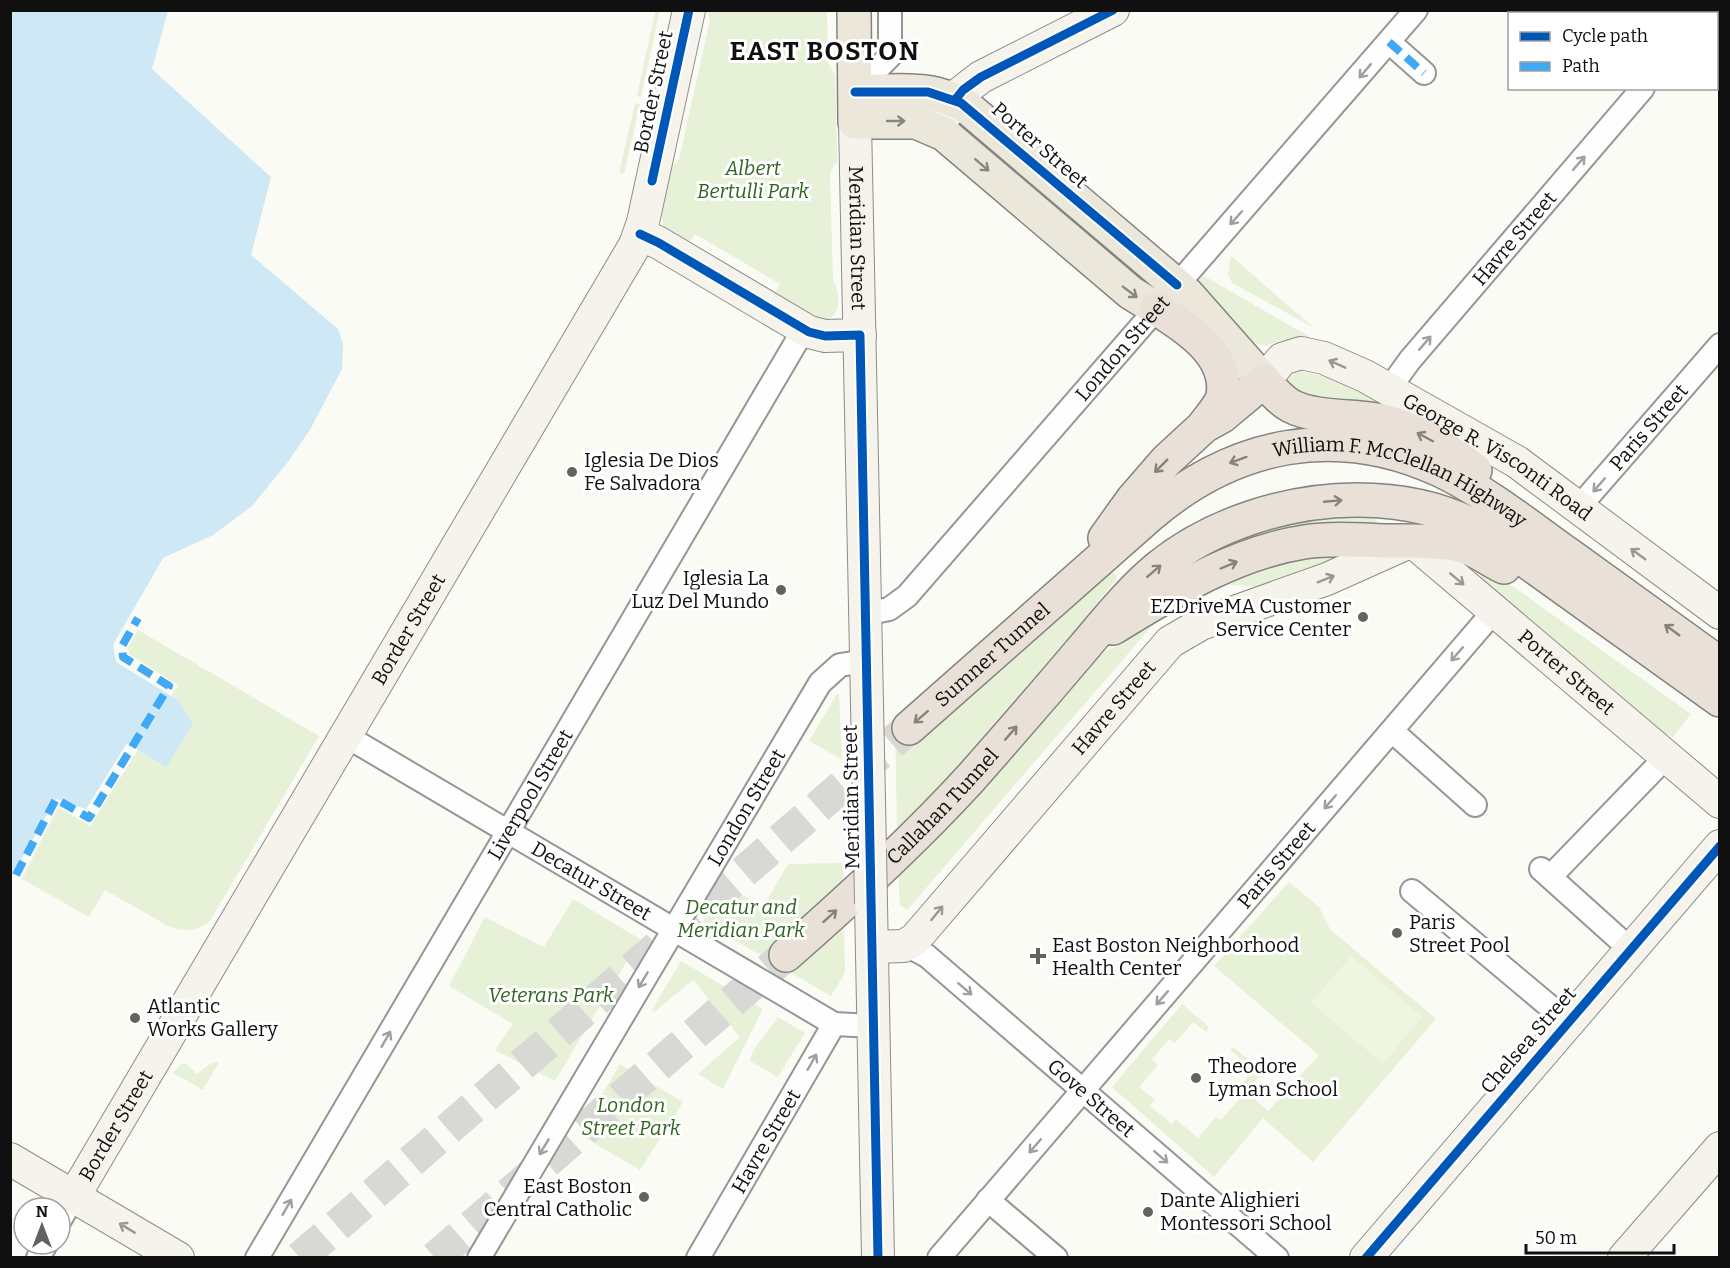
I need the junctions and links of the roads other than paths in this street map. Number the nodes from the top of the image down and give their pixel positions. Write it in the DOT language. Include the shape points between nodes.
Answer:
graph roads {
  1 [pos="689,10"];
  2 [pos="854,10"];
  3 [pos="890,10"];
  4 [pos="1113,10"];
  5 [pos="1416,10"];
  6 [pos="1389,42"];
  7 [pos="1424,73"];
  8 [pos="1640,90"];
  9 [pos="955,100"];
  10 [pos="855,107"];
  11 [pos="936,129"];
  12 [pos="640,234"];
  13 [pos="1167,297"];
  14 [pos="804,329"];
  15 [pos="860,335"];
  16 [pos="1719,345"];
  17 [pos="1264,381"];
  18 [pos="1389,389"];
  19 [pos="1204,426"];
  20 [pos="1580,507"];
  21 [pos="1412,542"];
  22 [pos="1076,582"];
  23 [pos="1618,590"];
  24 [pos="1572,594"];
  25 [pos="1495,610"];
  26 [pos="1719,613"];
  27 [pos="865,614"];
  28 [pos="1086,645"];
  29 [pos="866,661"];
  30 [pos="1716,685"];
  31 [pos="909,728"];
  32 [pos="1392,731"];
  33 [pos="346,736"];
  34 [pos="1666,757"];
  35 [pos="1719,802"];
  36 [pos="1476,805"];
  37 [pos="510,832"];
  38 [pos="1719,846"];
  39 [pos="1412,891"];
  40 [pos="673,929"];
  41 [pos="886,947"];
  42 [pos="1630,949"];
  43 [pos="786,955"];
  44 [pos="1567,1021"];
  45 [pos="834,1024"];
  46 [pos="873,1026"];
  47 [pos="1083,1090"];
  48 [pos="1719,1148"];
  49 [pos="10,1159"];
  50 [pos="53,1196"];
  51 [pos="72,1200"];
  52 [pos="988,1200"];
  53 [pos="72,1210"];
  54 [pos="178,1257"];
  55 [pos="257,1257"];
  56 [pos="479,1257"];
  57 [pos="698,1257"];
  58 [pos="878,1257"];
  59 [pos="939,1257"];
  60 [pos="1056,1257"];
  61 [pos="1277,1257"];
  62 [pos="1366,1257"];
  63 [pos="1624,1257"];
  1 -- 12 [label="main road, Border Street"];
  2 -- 10 [label="main road, Meridian Street"];
  3 -- 10 [label="street" via="890,56"];
  4 -- 9 [label="main road" via="981,77"];
  5 -- 6 [label="street, London Street"];
  6 -- 7 [label="street"];
  6 -- 13 [label="street, London Street, one-way"];
  18 -- 8 [label="street, Havre Street, one-way"];
  9 -- 10 [label="main road, Porter Street" via="928,92"];
  9 -- 11 [label="main road"];
  9 -- 13 [label="main road, Porter Street" via="974,112"];
  10 -- 11 [label="main road, Porter Street, one-way"];
  10 -- 15 [label="main road, Meridian Street"];
  11 -- 13 [label="main road, Porter Street, one-way" via="1131,293"];
  12 -- 14 [label="main road"];
  12 -- 33 [label="main road, Border Street"];
  13 -- 17 [label="main road, Porter Street"];
  13 -- 19 [label="highway" via="1211,353 1218,368 1223,396"];
  13 -- 27 [label="street, London Street" via="907,596 888,609"];
  14 -- 15 [label="main road" via="819,335"];
  14 -- 37 [label="street, Liverpool Street"];
  15 -- 27 [label="main road, Meridian Street"];
  16 -- 20 [label="street, Paris Street, one-way"];
  18 -- 17 [label="main road, George R. Visconti Road, one-way" via="1305,353 1282,359"];
  17 -- 19 [label="highway"];
  23 -- 17 [label="highway, one-way" via="1574,543 1434,442 1384,421 1296,408"];
  18 -- 20 [label="main road, George R. Visconti Road" via="1493,447"];
  19 -- 22 [label="highway, one-way" via="1132,499"];
  26 -- 20 [label="main road, George R. Visconti Road, one-way"];
  21 -- 24 [label="highway" via="1460,545"];
  21 -- 25 [label="main road, Porter Street, one-way"];
  28 -- 21 [label="highway, one-way" via="1195,581 1273,549 1321,540"];
  41 -- 21 [label="main road, Havre Street, one-way" via="915,939 1170,642 1201,624 1327,579"];
  23 -- 22 [label="highway, William F. McClellan Highway, one-way" via="1494,501 1448,475 1390,453 1337,445 1274,450 1217,469 1158,508"];
  22 -- 31 [label="highway, Sumner Tunnel, one-way"];
  30 -- 23 [label="highway, William F. McClellan Highway, one-way"];
  28 -- 24 [label="highway, William F. McClellan Highway, one-way" via="1145,579 1179,552 1252,518 1322,502 1385,501 1446,513 1486,533"];
  24 -- 30 [label="highway, William F. McClellan Highway"];
  25 -- 32 [label="street, Paris Street, one-way"];
  25 -- 34 [label="main road, Porter Street"];
  27 -- 29 [label="main road, Meridian Street"];
  43 -- 28 [label="highway, Callahan Tunnel, one-way" via="947,804"];
  29 -- 40 [label="street, London Street" via="840,665 824,678"];
  29 -- 41 [label="main road, Meridian Street, bridge" via="871,904"];
  32 -- 36 [label="street"];
  32 -- 47 [label="street, Paris Street, one-way"];
  33 -- 37 [label="street, Decatur Street"];
  33 -- 51 [label="main road, Border Street"];
  34 -- 35 [label="main road, Porter Street"];
  34 -- 42 [label="street" via="1545,873"];
  37 -- 40 [label="street, Decatur Street"];
  55 -- 37 [label="street, Liverpool Street, one-way"];
  38 -- 42 [label="main road, Chelsea Street"];
  39 -- 44 [label="street"];
  40 -- 45 [label="street, Decatur Street"];
  40 -- 56 [label="street, London Street, one-way"];
  41 -- 46 [label="main road, Meridian Street"];
  41 -- 47 [label="street, Gove Street, one-way" via="914,949 927,956"];
  42 -- 44 [label="main road, Chelsea Street"];
  44 -- 62 [label="main road, Chelsea Street"];
  45 -- 46 [label="street, Decatur Street"];
  57 -- 45 [label="street, Havre Street, one-way"];
  46 -- 58 [label="main road, Meridian Street"];
  47 -- 52 [label="street, Paris Street, one-way"];
  47 -- 61 [label="street, Gove Street, one-way"];
  48 -- 63 [label="main road"];
  49 -- 50 [label="main road"];
  52 -- 59 [label="street, Paris Street"];
  52 -- 60 [label="street"];
  54 -- 53 [label="main road, one-way"];
}
